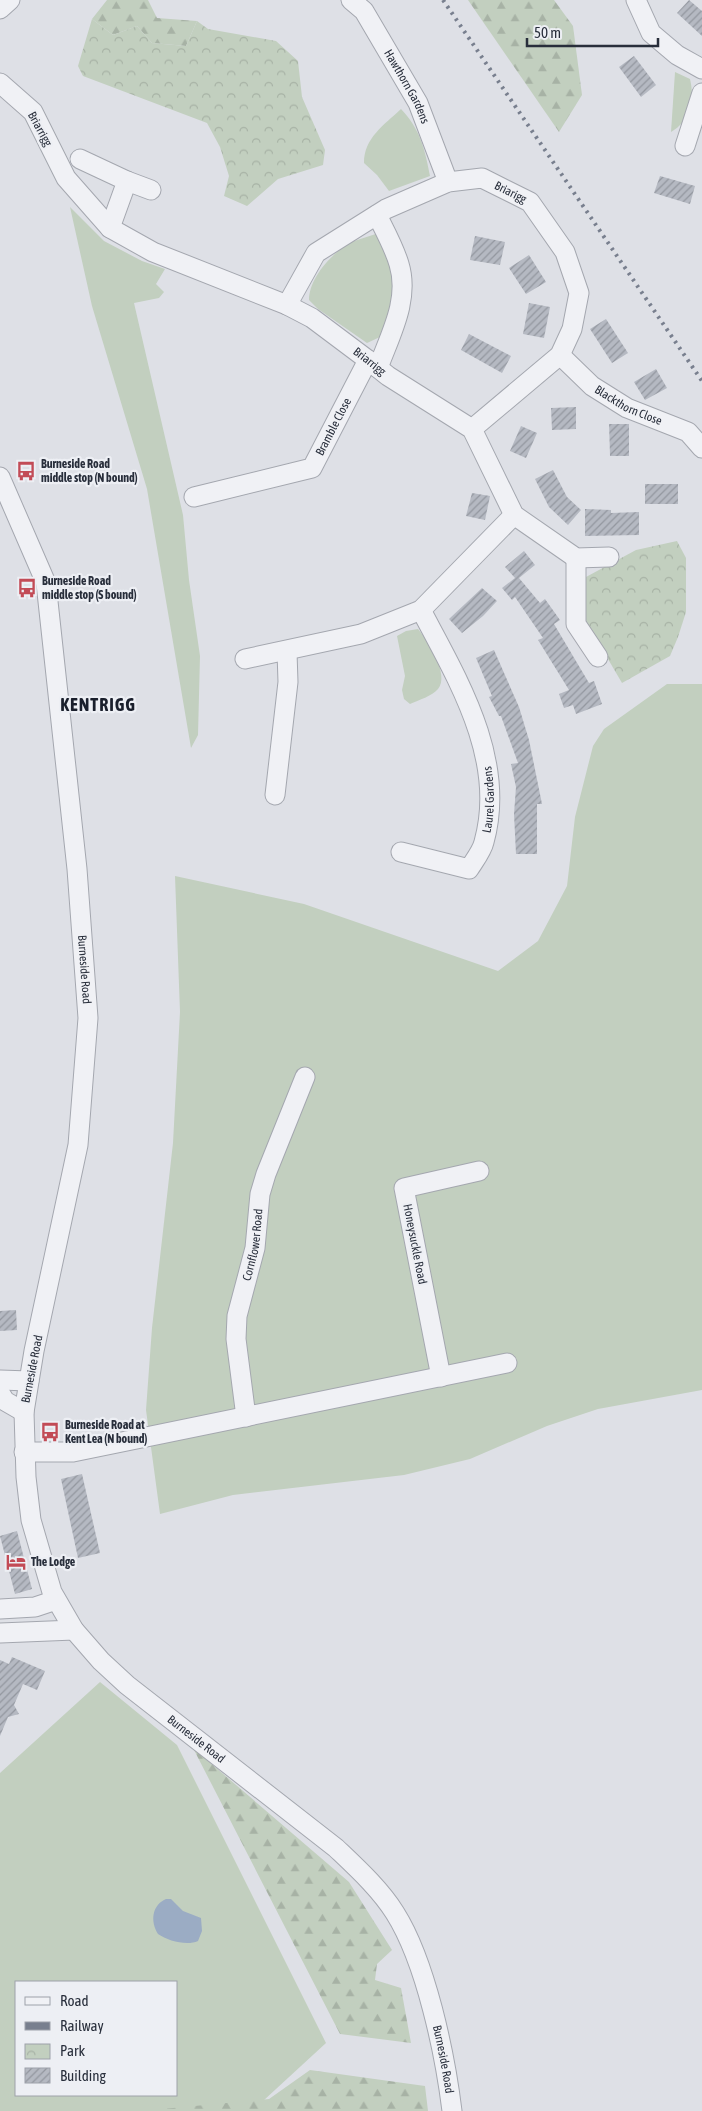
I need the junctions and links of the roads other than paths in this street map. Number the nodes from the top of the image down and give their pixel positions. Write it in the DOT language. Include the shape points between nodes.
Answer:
graph roads {
  1 [pos="10,0"];
  2 [pos="351,0"];
  3 [pos="636,0"];
  4 [pos="0,9"];
  5 [pos="702,68"];
  6 [pos="0,83"];
  7 [pos="702,93"];
  8 [pos="685,146"];
  9 [pos="80,159"];
  10 [pos="127,181"];
  11 [pos="448,182"];
  12 [pos="152,190"];
  13 [pos="377,215"];
  14 [pos="110,228"];
  15 [pos="287,305"];
  16 [pos="560,355"];
  17 [pos="373,364"];
  18 [pos="472,429"];
  19 [pos="702,448"];
  20 [pos="0,477"];
  21 [pos="4,497"];
  22 [pos="194,497"];
  23 [pos="514,515"];
  24 [pos="609,557"];
  25 [pos="576,558"];
  26 [pos="421,610"];
  27 [pos="287,652"];
  28 [pos="598,657"];
  29 [pos="245,659"];
  30 [pos="274,795"];
  31 [pos="401,852"];
  32 [pos="305,1077"];
  33 [pos="479,1171"];
  34 [pos="507,1363"];
  35 [pos="441,1376"];
  36 [pos="0,1380"];
  37 [pos="29,1380"];
  38 [pos="0,1393"];
  39 [pos="24,1412"];
  40 [pos="246,1417"];
  41 [pos="24,1452"];
  42 [pos="56,1600"];
  43 [pos="0,1609"];
  44 [pos="74,1630"];
  45 [pos="0,1633"];
  46 [pos="452,2111"];
  1 -- 4 [label="street"];
  2 -- 11 [label="street, Hawthorn Gardens" via="364,11 418,103"];
  3 -- 5 [label="street" via="651,33 677,56"];
  6 -- 14 [label="street, Briarrigg" via="33,112 66,178"];
  7 -- 8 [label="street"];
  9 -- 10 [label="street"];
  10 -- 12 [label="street"];
  10 -- 14 [label="street"];
  11 -- 13 [label="street, Briarigg"];
  11 -- 16 [label="street, Briarigg" via="482,178 530,202 565,252 579,293 572,329"];
  13 -- 15 [label="street, Briarigg" via="316,253"];
  13 -- 17 [label="street, Bramble Close" via="399,264 404,288 399,312"];
  14 -- 15 [label="street, Briarrigg" via="153,252"];
  15 -- 17 [label="street, Briarrigg" via="312,318"];
  16 -- 18 [label="street, Briarigg"];
  16 -- 19 [label="street, Blackthorn Close" via="592,386 627,408 688,432"];
  17 -- 18 [label="street, Briarrigg"];
  17 -- 22 [label="street, Bramble Close" via="312,468"];
  18 -- 23 [label="street"];
  20 -- 21 [label="street, Burneside Road"];
  21 -- 37 [label="street, Burneside Road" via="46,583 77,869 88,1018 78,1145"];
  23 -- 25 [label="street"];
  23 -- 26 [label="street"];
  24 -- 25 [label="street"];
  25 -- 28 [label="street" via="576,624"];
  26 -- 27 [label="street" via="361,634"];
  26 -- 31 [label="street, Laurel Gardens" via="465,694 488,766 490,812 484,844 469,869"];
  27 -- 29 [label="street"];
  27 -- 30 [label="street" via="288,682"];
  32 -- 40 [label="street, Cornflower Road" via="260,1194 255,1248 237,1316 236,1339"];
  33 -- 35 [label="street, Honeysuckle Road" via="404,1188"];
  34 -- 35 [label="street"];
  35 -- 40 [label="street"];
  36 -- 37 [label="street"];
  37 -- 39 [label="street, Burneside Road"];
  38 -- 39 [label="street" via="6,1401"];
  39 -- 41 [label="street, Burneside Road"];
  40 -- 41 [label="street" via="73,1452"];
  41 -- 42 [label="street, Burneside Road" via="30,1520"];
  42 -- 43 [label="street" via="36,1606"];
  42 -- 44 [label="street, Burneside Road"];
  44 -- 45 [label="street"];
  44 -- 46 [label="street, Burneside Road" via="127,1685 336,1848 390,1906 419,1967 443,2057"];
}
